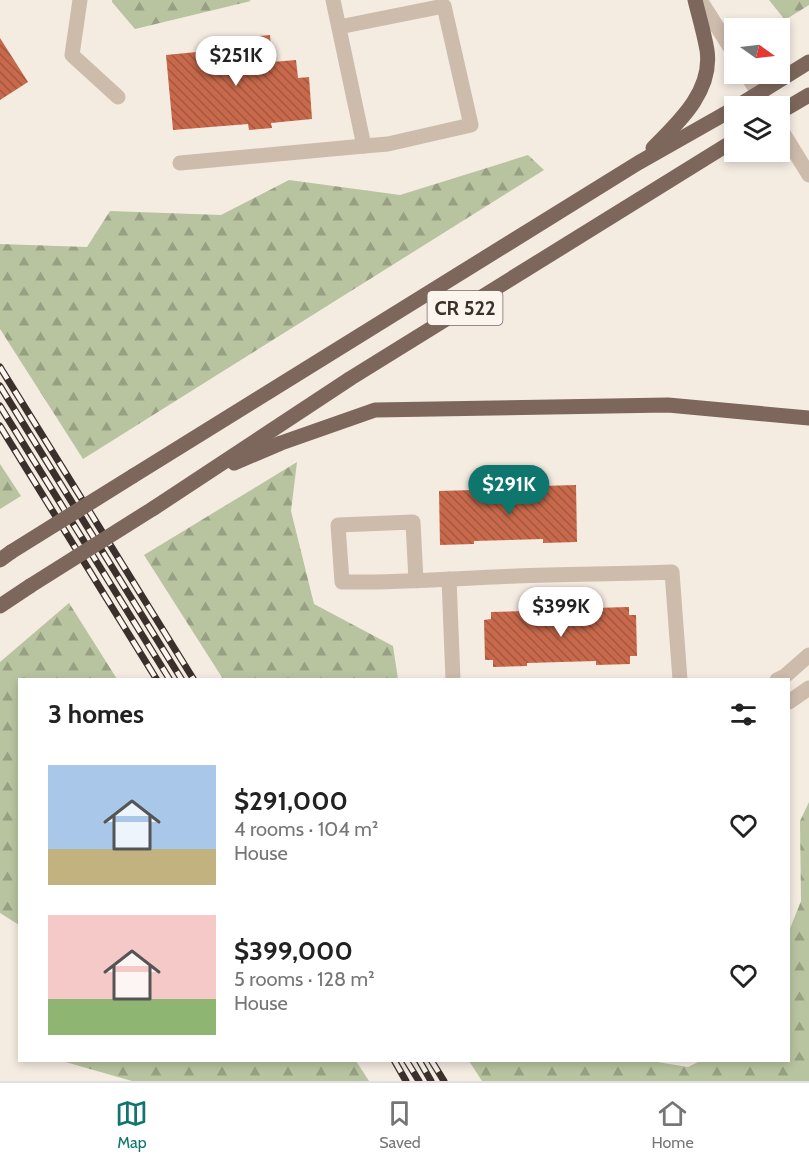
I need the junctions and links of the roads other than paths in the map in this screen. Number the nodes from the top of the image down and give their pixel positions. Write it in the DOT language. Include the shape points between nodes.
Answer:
graph roads {
  1 [pos="80,0"];
  2 [pos="333,0"];
  3 [pos="695,0"];
  4 [pos="700,0"];
  5 [pos="339,27"];
  6 [pos="724,38"];
  7 [pos="809,63"];
  8 [pos="753,84"];
  9 [pos="759,93"];
  10 [pos="809,95"];
  11 [pos="754,96"];
  12 [pos="761,96"];
  13 [pos="118,97"];
  14 [pos="790,106"];
  15 [pos="724,114"];
  16 [pos="790,145"];
  17 [pos="364,146"];
  18 [pos="724,147"];
  19 [pos="180,163"];
  20 [pos="638,163"];
  21 [pos="809,176"];
  22 [pos="809,418"];
  23 [pos="198,479"];
  24 [pos="6,556"];
  25 [pos="449,579"];
  26 [pos="416,581"];
  27 [pos="0,606"];
  28 [pos="809,655"];
  29 [pos="453,678"];
  30 [pos="680,678"];
  31 [pos="781,678"];
  32 [pos="809,688"];
  33 [pos="790,701"];
  1 -- 13 [label="street" via="72,55"];
  2 -- 5 [label="street"];
  3 -- 20 [label="main road" via="708,52 705,82 693,104"];
  4 -- 6 [label="street"];
  5 -- 17 [label="street"];
  5 -- 17 [label="street" via="444,6 471,125"];
  7 -- 9 [label="main road, CR 522"];
  8 -- 9 [label="street"];
  9 -- 11 [label="main road, CR 522"];
  9 -- 12 [label="street"];
  10 -- 14 [label="main road"];
  15 -- 20 [label="main road, CR 522"];
  16 -- 21 [label="street"];
  17 -- 19 [label="street"];
  18 -- 23 [label="main road, CR 522" via="351,378"];
  20 -- 24 [label="main road, CR 522, bridge"];
  22 -- 23 [label="main road" via="668,405 375,410 281,443"];
  23 -- 27 [label="main road, CR 522, bridge"];
  25 -- 26 [label="street"];
  25 -- 29 [label="street"];
  25 -- 30 [label="street" via="672,572"];
  26 -- 26 [label="street" via="413,522 338,525 342,582"];
  28 -- 31 [label="street"];
  32 -- 33 [label="street"];
}
